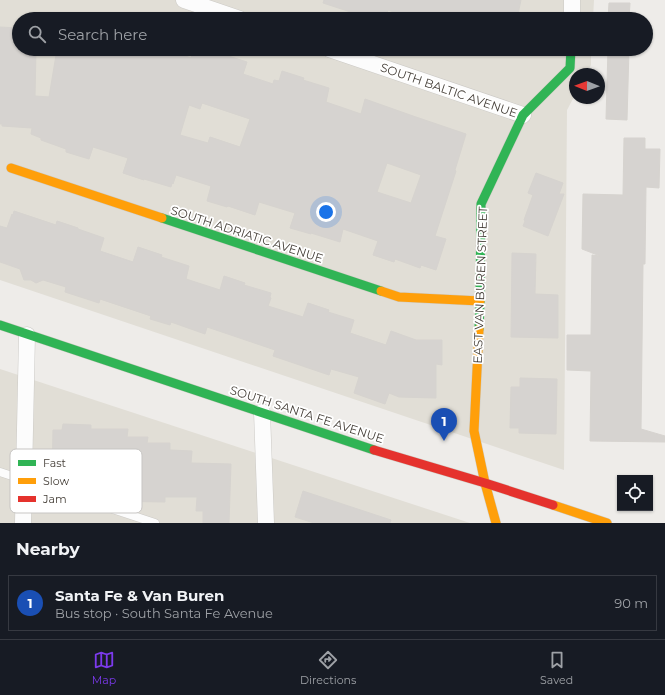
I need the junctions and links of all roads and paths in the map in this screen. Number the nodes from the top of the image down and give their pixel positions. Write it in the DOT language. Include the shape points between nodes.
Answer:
graph roads {
  1 [pos="184,0"];
  2 [pos="572,0"];
  3 [pos="219,12"];
  4 [pos="572,12"];
  5 [pos="350,56"];
  6 [pos="571,56"];
  7 [pos="524,115"];
  8 [pos="11,168"];
  9 [pos="480,301"];
  10 [pos="0,325"];
  11 [pos="27,335"];
  12 [pos="262,412"];
  13 [pos="25,449"];
  14 [pos="0,472"];
  15 [pos="10,475"];
  16 [pos="485,483"];
  17 [pos="23,513"];
  18 [pos="125,513"];
  19 [pos="23,523"];
  20 [pos="155,523"];
  21 [pos="266,523"];
  22 [pos="496,523"];
  23 [pos="607,523"];
  1 -- 3 [label="street"];
  2 -- 4 [label="street"];
  5 -- 7 [label="street, SOUTH BALTIC AVENUE"];
  6 -- 7 [label="street, EAST VAN BUREN STREET" via="570,68"];
  7 -- 9 [label="street, EAST VAN BUREN STREET" via="481,204"];
  8 -- 9 [label="street, SOUTH ADRIATIC AVENUE" via="399,297"];
  9 -- 16 [label="street, EAST VAN BUREN STREET" via="474,432"];
  10 -- 11 [label="street, SOUTH SANTA FE AVENUE"];
  11 -- 12 [label="street, SOUTH SANTA FE AVENUE"];
  11 -- 13 [label="street"];
  12 -- 16 [label="street, SOUTH SANTA FE AVENUE" via="362,446"];
  12 -- 21 [label="street"];
  14 -- 15 [label="lane"];
  16 -- 22 [label="street, EAST VAN BUREN STREET"];
  16 -- 23 [label="street, SOUTH SANTA FE AVENUE"];
  17 -- 19 [label="street"];
  18 -- 20 [label="lane"];
}
